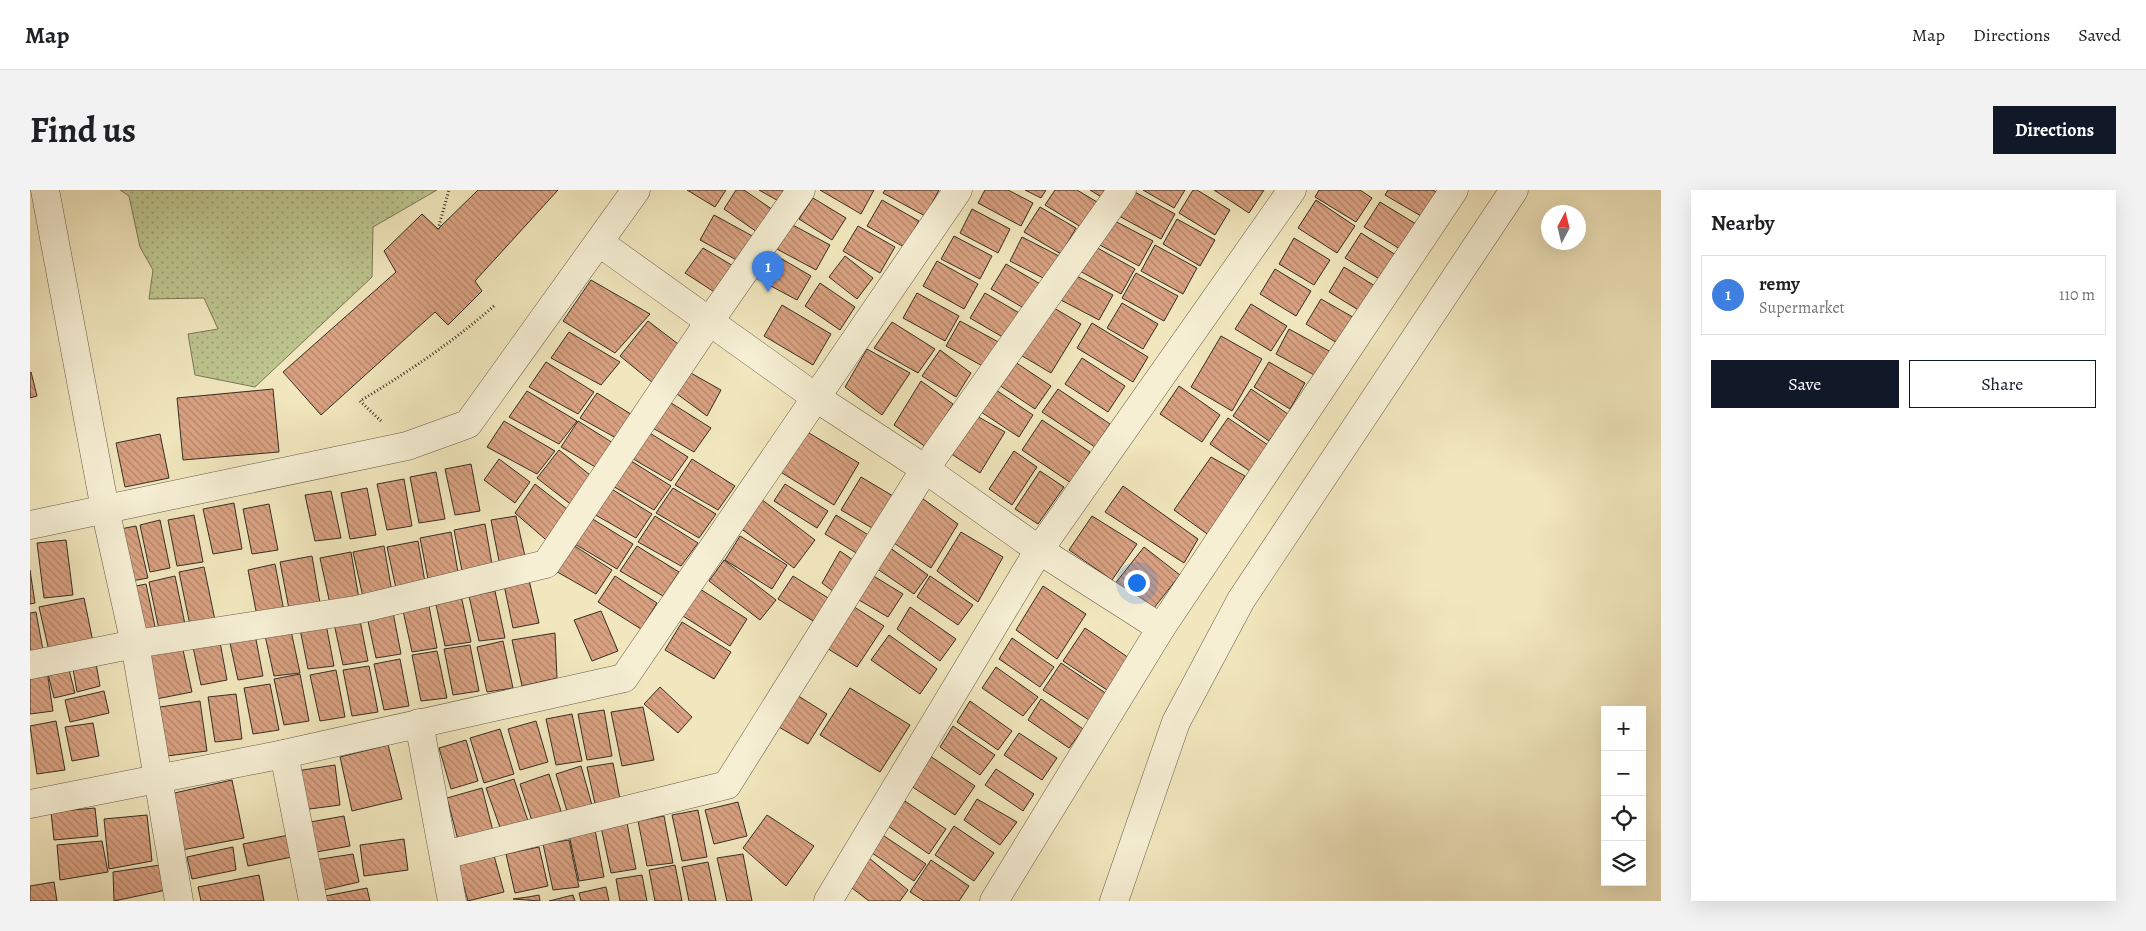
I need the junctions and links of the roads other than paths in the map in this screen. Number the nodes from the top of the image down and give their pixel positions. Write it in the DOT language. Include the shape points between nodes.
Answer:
graph roads {
  1 [pos="45,190"];
  2 [pos="636,190"];
  3 [pos="801,190"];
  4 [pos="958,190"];
  5 [pos="1122,190"];
  6 [pos="1292,190"];
  7 [pos="1454,190"];
  8 [pos="1514,190"];
  9 [pos="600,243"];
  10 [pos="709,322"];
  11 [pos="815,397"];
  12 [pos="925,469"];
  13 [pos="105,509"];
  14 [pos="30,525"];
  15 [pos="1039,550"];
  16 [pos="1161,628"];
  17 [pos="135,644"];
  18 [pos="30,665"];
  19 [pos="419,723"];
  20 [pos="284,754"];
  21 [pos="159,778"];
  22 [pos="30,804"];
  23 [pos="444,855"];
  24 [pos="179,901"];
  25 [pos="313,901"];
  26 [pos="452,901"];
  27 [pos="828,901"];
  28 [pos="994,901"];
  29 [pos="1114,901"];
  1 -- 13 [label="street"];
  2 -- 9 [label="street"];
  3 -- 10 [label="street"];
  4 -- 11 [label="street"];
  5 -- 12 [label="street"];
  6 -- 15 [label="street"];
  7 -- 16 [label="street"];
  8 -- 29 [label="street" via="1241,600 1176,722"];
  9 -- 10 [label="street"];
  9 -- 13 [label="street" via="468,424 407,446"];
  10 -- 11 [label="street"];
  10 -- 17 [label="street" via="546,564 356,610"];
  11 -- 12 [label="street"];
  11 -- 19 [label="street" via="624,678"];
  12 -- 15 [label="street"];
  12 -- 23 [label="street" via="727,785"];
  13 -- 14 [label="street"];
  13 -- 17 [label="street"];
  15 -- 16 [label="street"];
  15 -- 27 [label="street"];
  16 -- 28 [label="street"];
  17 -- 18 [label="street"];
  17 -- 21 [label="street"];
  19 -- 20 [label="street"];
  19 -- 23 [label="street"];
  20 -- 21 [label="street"];
  20 -- 25 [label="street"];
  21 -- 22 [label="street"];
  21 -- 24 [label="street"];
  23 -- 26 [label="street"];
}
